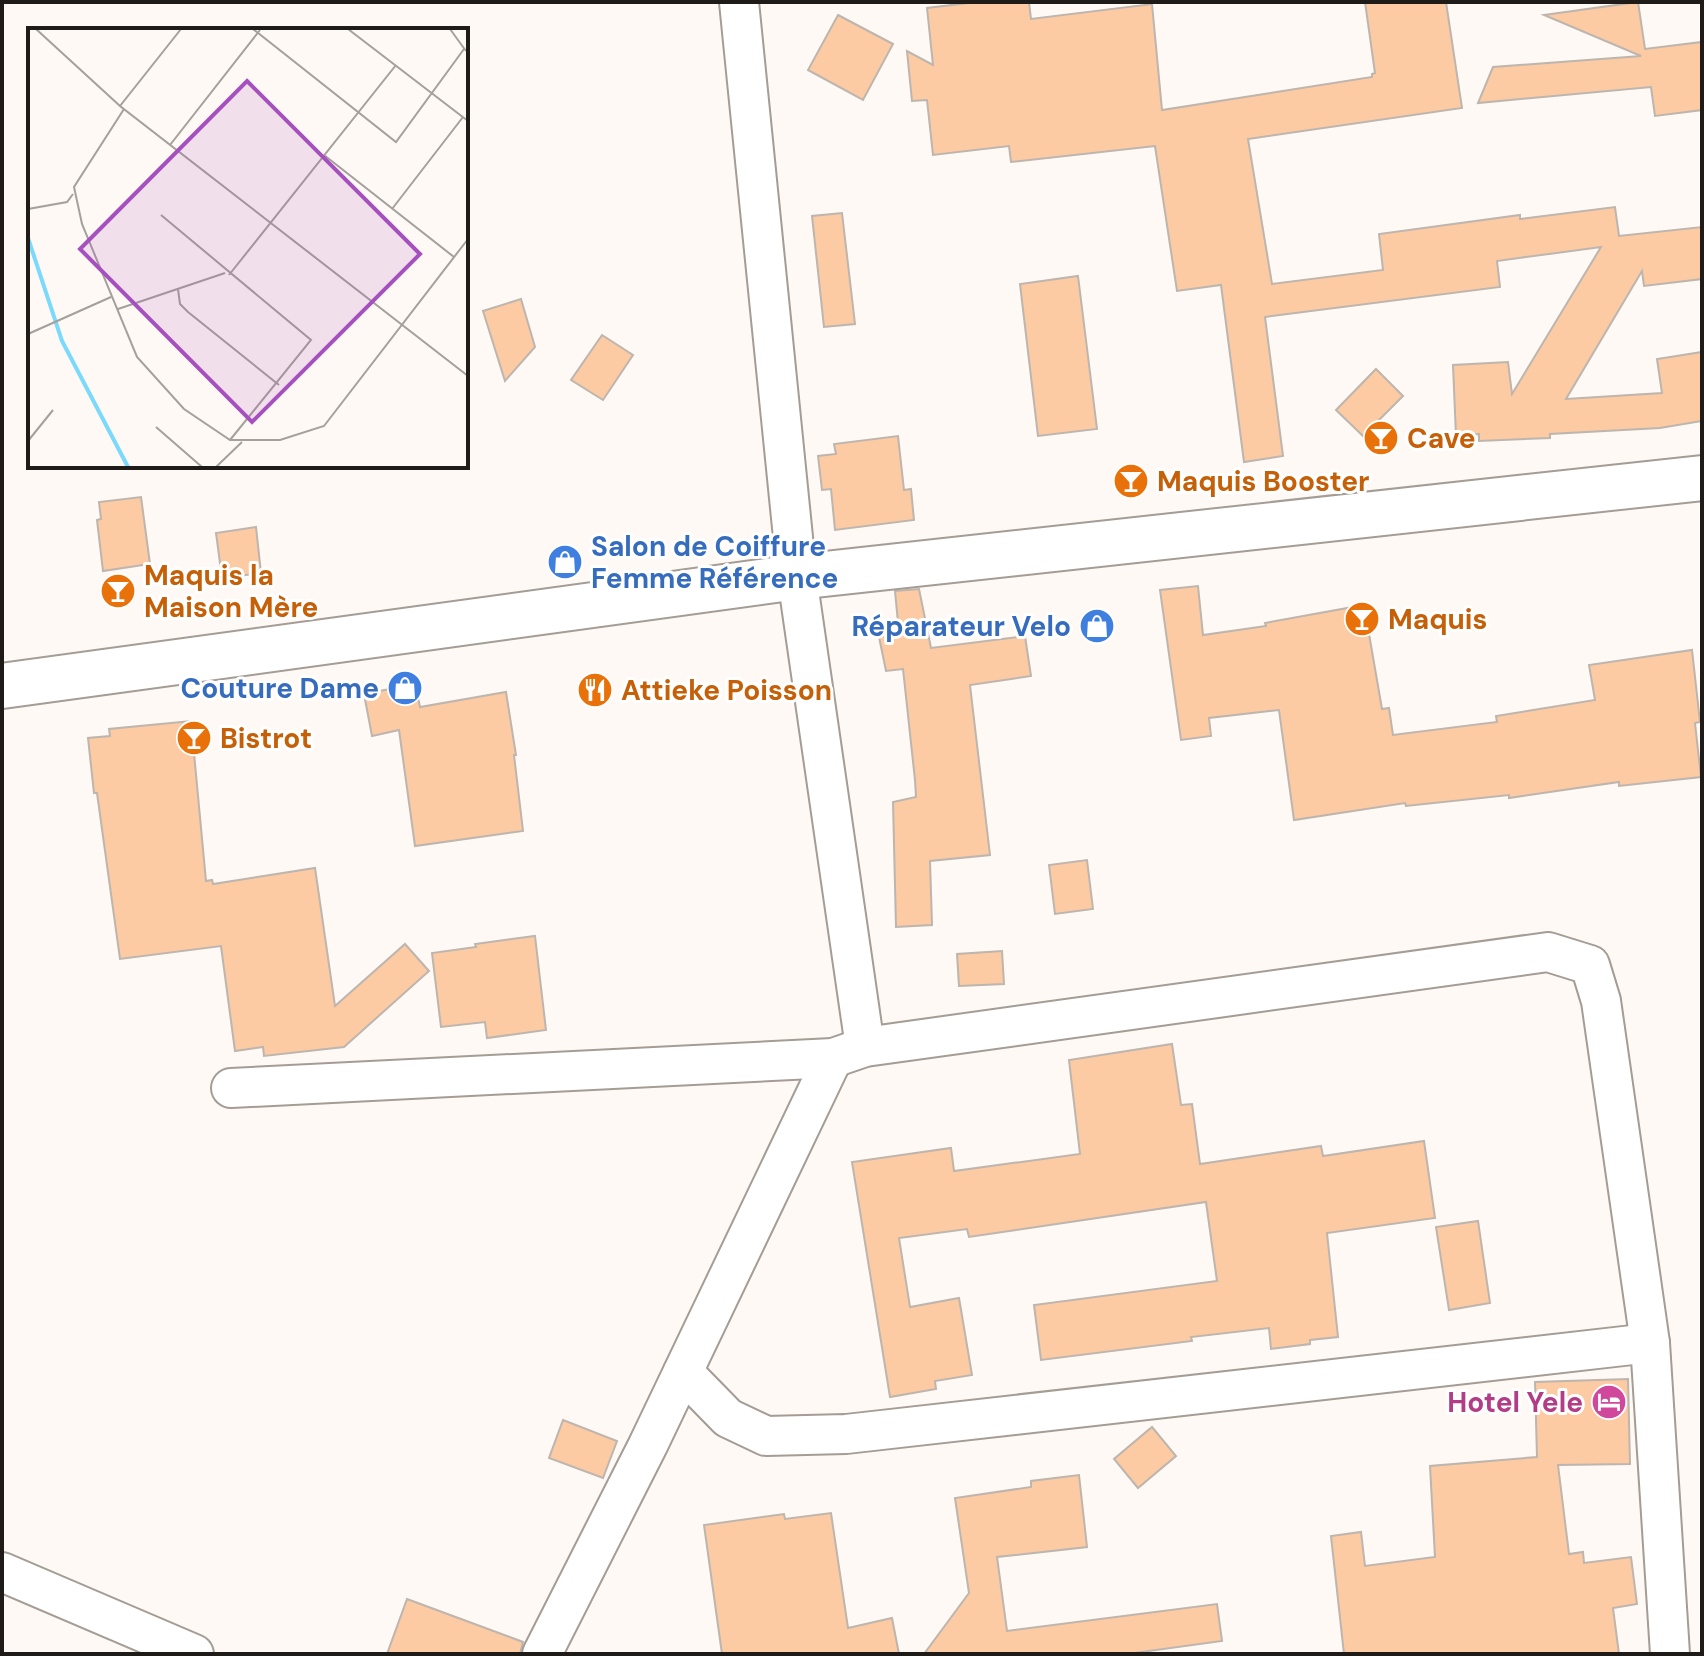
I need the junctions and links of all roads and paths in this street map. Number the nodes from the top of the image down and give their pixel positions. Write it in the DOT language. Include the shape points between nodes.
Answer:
graph roads {
  1 [pos="739,2"];
  2 [pos="1702,478"];
  3 [pos="797,577"];
  4 [pos="2,686"];
  5 [pos="849,1053"];
  6 [pos="231,1088"];
  7 [pos="1650,1343"];
  8 [pos="683,1372"];
  9 [pos="2,1572"];
  10 [pos="194,1654"];
  11 [pos="542,1654"];
  12 [pos="1670,1654"];
  1 -- 3 [label="street"];
  2 -- 3 [label="street"];
  3 -- 4 [label="street"];
  3 -- 5 [label="street"];
  5 -- 6 [label="street"];
  5 -- 7 [label="street" via="1548,952 1590,965 1601,1001"];
  5 -- 8 [label="street"];
  7 -- 8 [label="street" via="846,1434 766,1436 728,1418"];
  7 -- 12 [label="street"];
  8 -- 11 [label="street"];
  9 -- 10 [label="street"];
}
